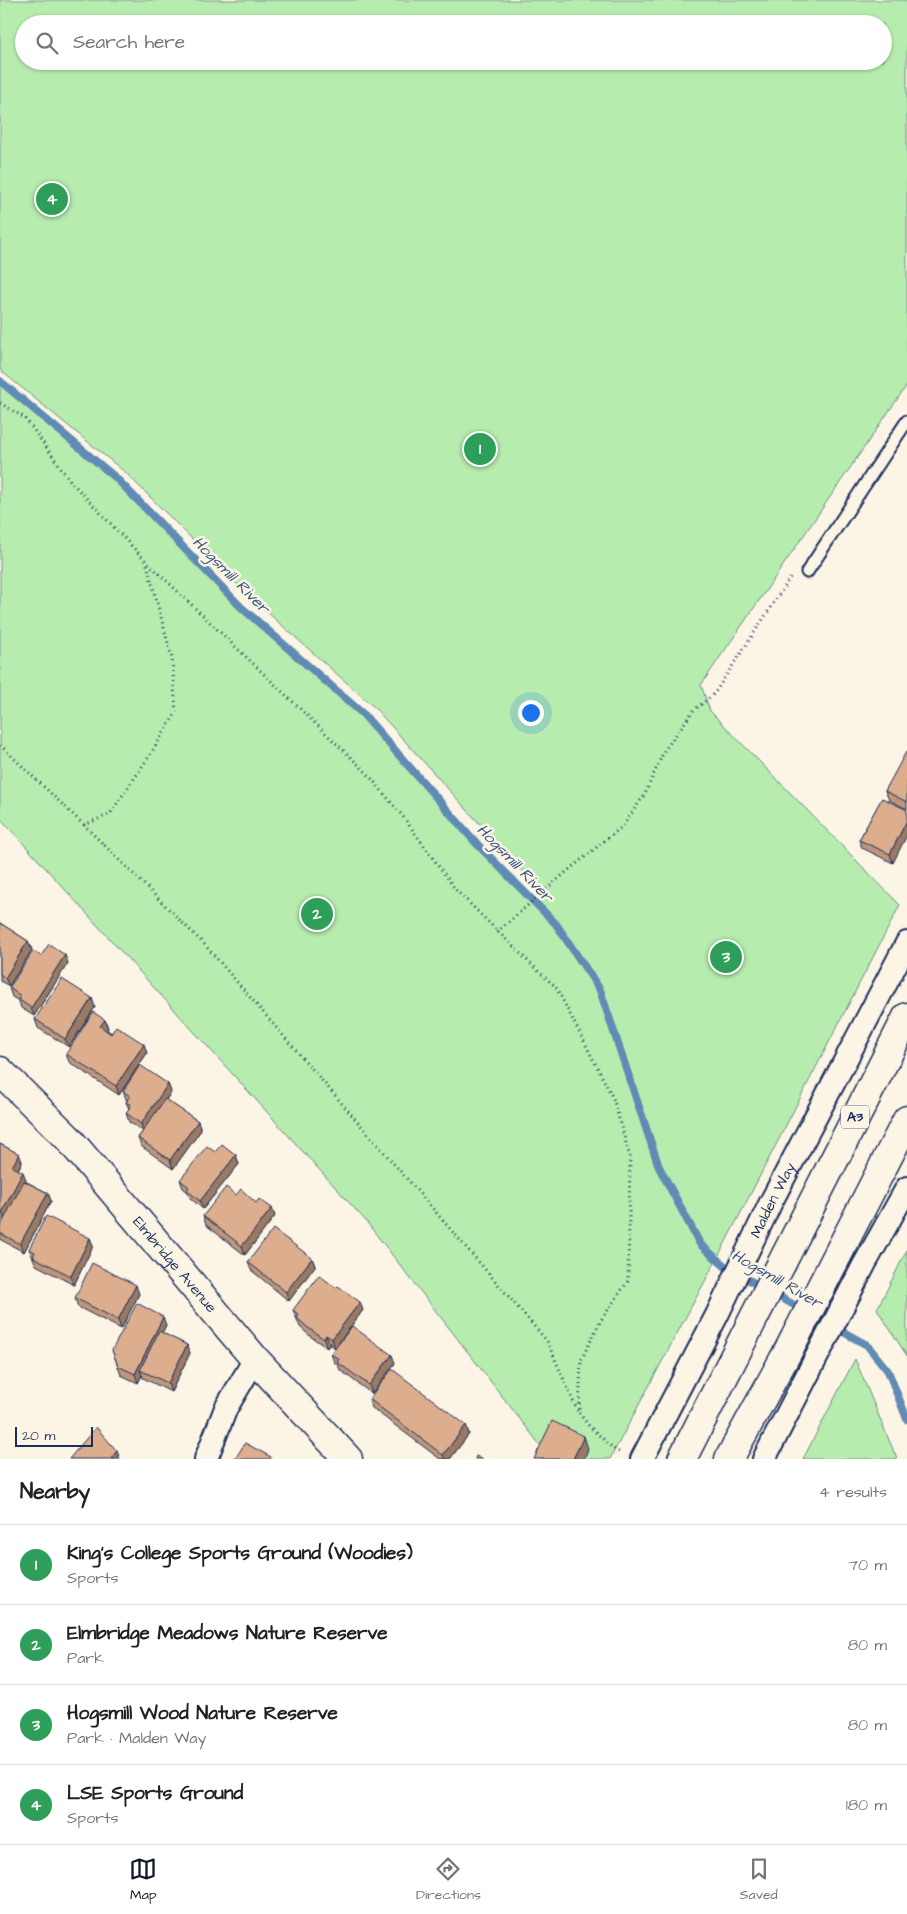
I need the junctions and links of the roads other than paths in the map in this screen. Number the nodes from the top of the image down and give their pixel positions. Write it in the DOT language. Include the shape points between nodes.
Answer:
graph roads {
  1 [pos="907,421"];
  2 [pos="807,572"];
  3 [pos="907,943"];
  4 [pos="907,1017"];
  5 [pos="0,1071"];
  6 [pos="907,1120"];
  7 [pos="907,1188"];
  8 [pos="255,1359"];
  9 [pos="632,1456"];
  10 [pos="206,1459"];
  11 [pos="348,1459"];
  12 [pos="682,1459"];
  13 [pos="729,1459"];
  14 [pos="764,1459"];
  1 -- 2 [label="lane"];
  3 -- 9 [label="street, Malden Way" via="771,1202 717,1315"];
  4 -- 12 [label="main road, A3"];
  5 -- 8 [label="main road, Elmbridge Avenue" via="68,1138"];
  6 -- 13 [label="main road"];
  7 -- 14 [label="street"];
  8 -- 10 [label="street" via="226,1408"];
  8 -- 11 [label="main road, Elmbridge Avenue"];
}
